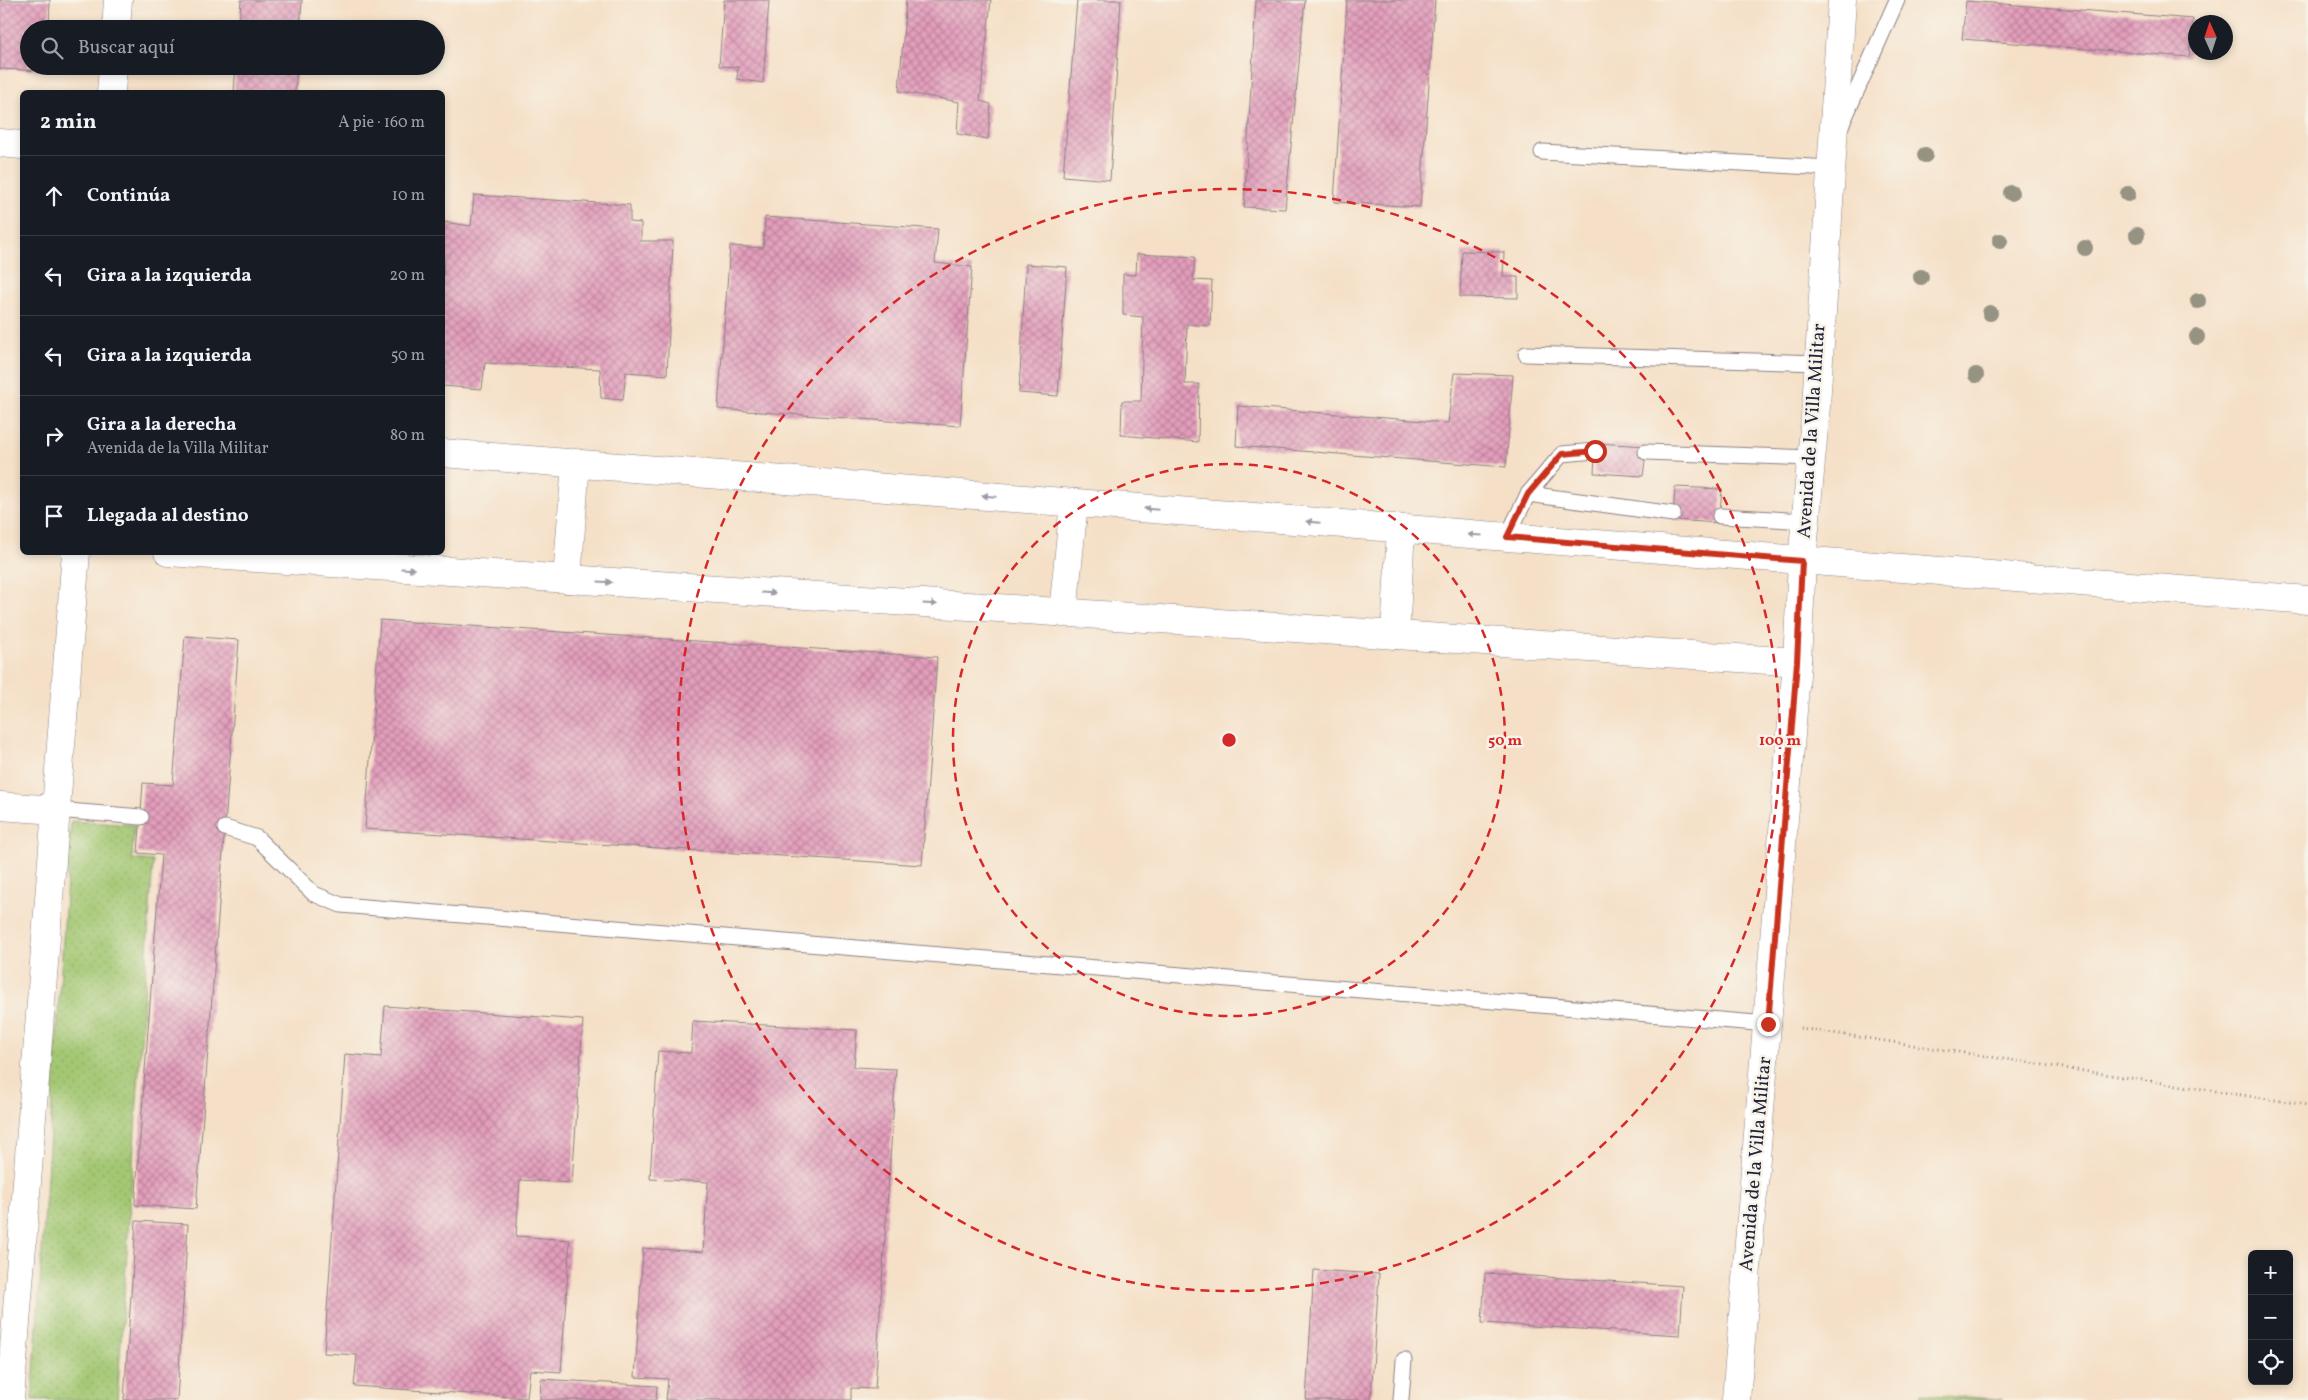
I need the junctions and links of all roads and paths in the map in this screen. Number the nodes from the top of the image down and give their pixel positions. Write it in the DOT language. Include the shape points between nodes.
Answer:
graph roads {
  1 [pos="118,0"];
  2 [pos="1842,0"];
  3 [pos="1897,0"];
  4 [pos="117,20"];
  5 [pos="112,75"];
  6 [pos="111,90"];
  7 [pos="0,143"];
  8 [pos="20,145"];
  9 [pos="1542,152"];
  10 [pos="1832,156"];
  11 [pos="1526,354"];
  12 [pos="1818,363"];
  13 [pos="1595,451"];
  14 [pos="1646,452"];
  15 [pos="445,453"];
  16 [pos="1811,458"];
  17 [pos="576,463"];
  18 [pos="1528,494"];
  19 [pos="1074,503"];
  20 [pos="1673,514"];
  21 [pos="1720,516"];
  22 [pos="1806,522"];
  23 [pos="1401,529"];
  24 [pos="1507,537"];
  25 [pos="76,555"];
  26 [pos="231,555"];
  27 [pos="1802,561"];
  28 [pos="567,579"];
  29 [pos="2308,600"];
  30 [pos="1063,613"];
  31 [pos="1395,635"];
  32 [pos="1797,662"];
  33 [pos="0,806"];
  34 [pos="56,810"];
  35 [pos="141,817"];
  36 [pos="225,828"];
  37 [pos="1768,1024"];
  38 [pos="2308,1105"];
  39 [pos="1404,1360"];
  40 [pos="10,1400"];
  41 [pos="1401,1400"];
  42 [pos="1736,1400"];
  1 -- 4 [label="street"];
  2 -- 10 [label="street, Avenida de la Villa Militar"];
  3 -- 10 [label="lane"];
  5 -- 6 [label="street"];
  7 -- 8 [label="street"];
  9 -- 10 [label="lane"];
  10 -- 12 [label="street, Avenida de la Villa Militar"];
  11 -- 12 [label="lane"];
  12 -- 16 [label="street, Avenida de la Villa Militar"];
  13 -- 18 [label="lane" via="1562,454"];
  14 -- 16 [label="lane"];
  15 -- 17 [label="street"];
  16 -- 22 [label="street, Avenida de la Villa Militar"];
  19 -- 17 [label="street, one-way"];
  17 -- 28 [label="street"];
  18 -- 20 [label="lane"];
  18 -- 24 [label="lane"];
  23 -- 19 [label="street, one-way"];
  19 -- 30 [label="street"];
  21 -- 22 [label="lane"];
  22 -- 27 [label="street, Avenida de la Villa Militar"];
  24 -- 23 [label="street, one-way"];
  23 -- 31 [label="street"];
  24 -- 27 [label="street"];
  25 -- 34 [label="street"];
  26 -- 28 [label="street, one-way"];
  27 -- 29 [label="street"];
  27 -- 32 [label="street, Avenida de la Villa Militar"];
  28 -- 30 [label="street, one-way"];
  30 -- 31 [label="street"];
  31 -- 32 [label="street"];
  32 -- 37 [label="street, Avenida de la Villa Militar"];
  33 -- 34 [label="street"];
  34 -- 35 [label="lane"];
  34 -- 40 [label="street"];
  36 -- 37 [label="lane" via="257,838 314,894 341,905"];
  37 -- 38 [label="path"];
  37 -- 42 [label="street, Avenida de la Villa Militar"];
  39 -- 41 [label="lane"];
}
